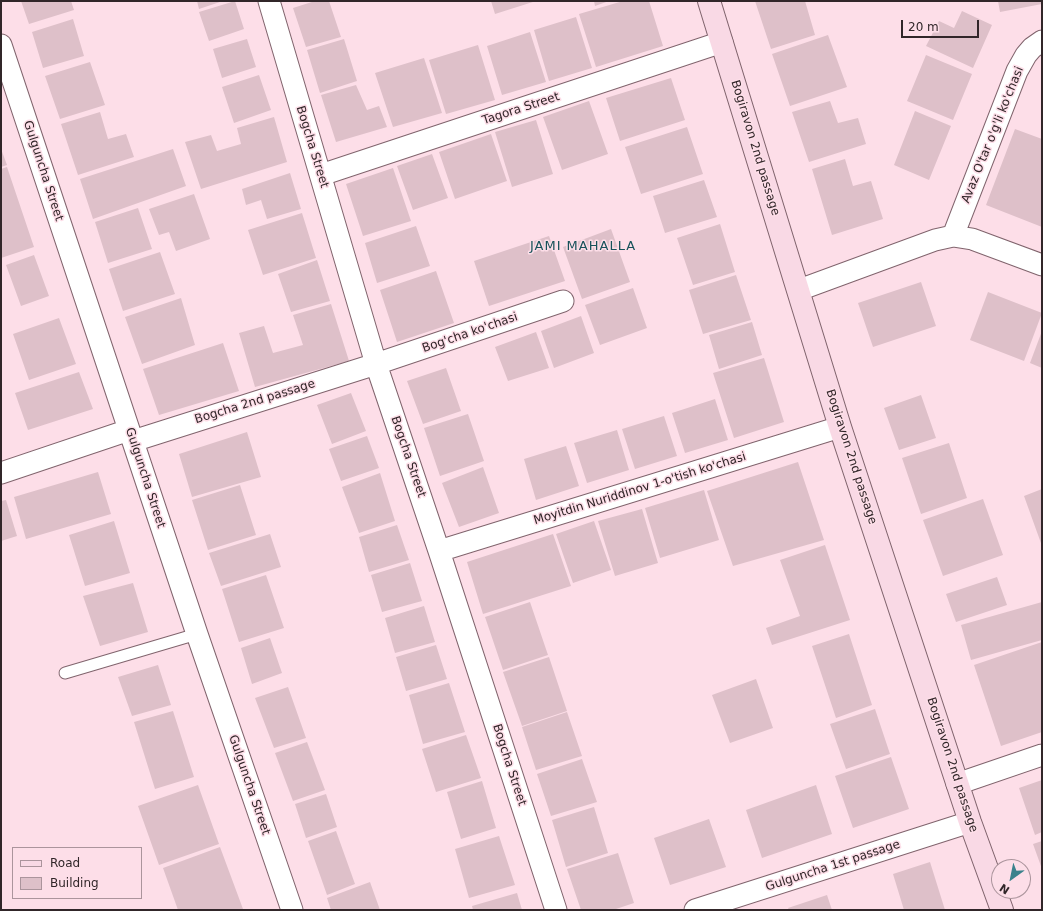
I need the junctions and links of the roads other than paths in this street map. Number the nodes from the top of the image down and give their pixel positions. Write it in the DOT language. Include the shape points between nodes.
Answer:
graph roads {
  1 [pos="269,1"];
  2 [pos="709,1"];
  3 [pos="1042,41"];
  4 [pos="722,42"];
  5 [pos="1,46"];
  6 [pos="321,175"];
  7 [pos="953,236"];
  8 [pos="1042,265"];
  9 [pos="799,290"];
  10 [pos="563,301"];
  11 [pos="376,364"];
  12 [pos="840,428"];
  13 [pos="131,435"];
  14 [pos="1,473"];
  15 [pos="439,551"];
  16 [pos="197,634"];
  17 [pos="64,673"];
  18 [pos="1042,755"];
  19 [pos="958,784"];
  20 [pos="970,822"];
  21 [pos="292,910"];
  22 [pos="556,910"];
  23 [pos="695,910"];
  24 [pos="1002,910"];
  1 -- 6 [label="street, Bogcha Street"];
  2 -- 4 [label="street, Bogiravon 2nd passage"];
  3 -- 7 [label="street, Avaz O'tar o'g'li ko'chasi" via="1026,55 1015,75"];
  4 -- 6 [label="street, Tagora Street"];
  4 -- 9 [label="street, Bogiravon 2nd passage"];
  5 -- 13 [label="street, Gulguncha Street"];
  6 -- 11 [label="street, Bogcha Street"];
  7 -- 8 [label="street" via="972,239"];
  7 -- 9 [label="street" via="935,240"];
  9 -- 12 [label="street, Bogiravon 2nd passage"];
  10 -- 11 [label="street, Bog'cha ko'chasi"];
  11 -- 13 [label="street, Bogcha 2nd passage"];
  11 -- 15 [label="street, Bogcha Street"];
  12 -- 15 [label="street, Moyitdin Nuriddinov 1-o'tish ko'chasi"];
  12 -- 19 [label="street, Bogiravon 2nd passage"];
  13 -- 14 [label="street, Bogcha 2nd passage"];
  13 -- 16 [label="street, Gulguncha Street"];
  15 -- 22 [label="street, Bogcha Street"];
  16 -- 17 [label="lane"];
  16 -- 21 [label="street, Gulguncha Street"];
  18 -- 19 [label="street"];
  19 -- 20 [label="street, Bogiravon 2nd passage"];
  20 -- 23 [label="street, Gulguncha 1st passage"];
  20 -- 24 [label="street, Bogiravon 2nd passage"];
}
